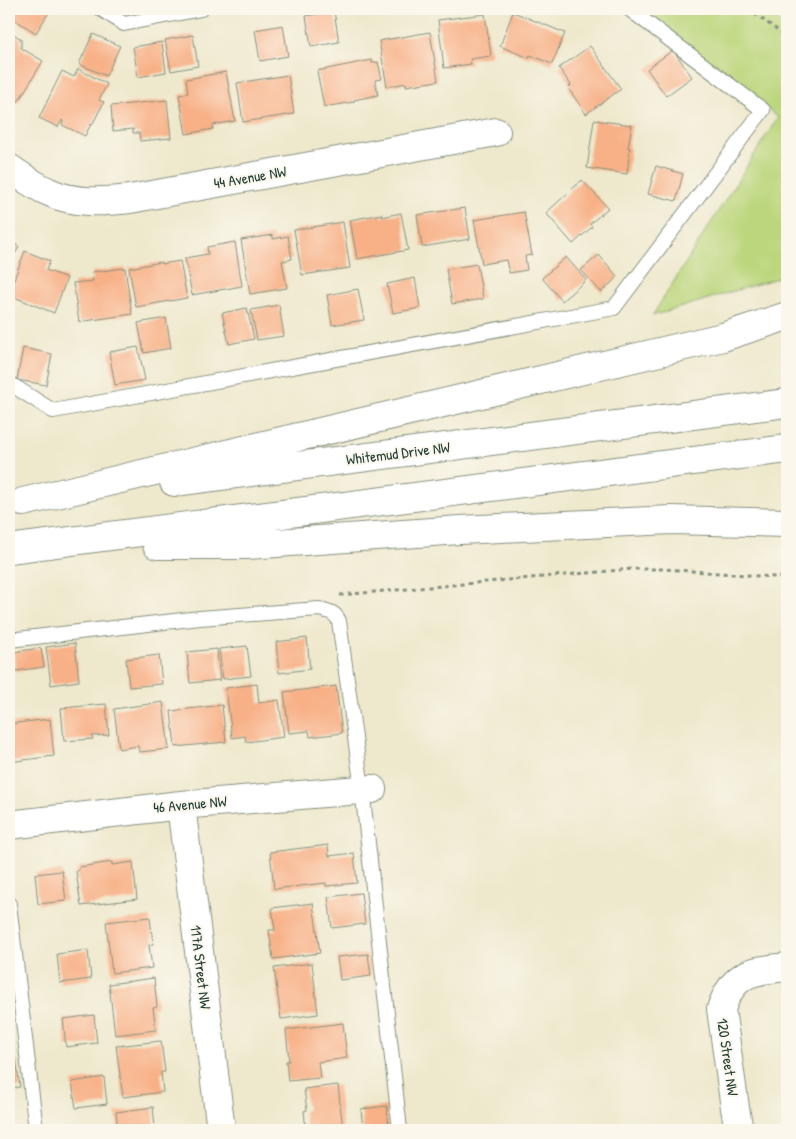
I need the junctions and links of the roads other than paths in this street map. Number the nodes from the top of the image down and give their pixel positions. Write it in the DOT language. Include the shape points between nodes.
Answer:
graph roads {
  1 [pos="100,9"];
  2 [pos="201,9"];
  3 [pos="629,9"];
  4 [pos="496,132"];
  5 [pos="9,168"];
  6 [pos="787,316"];
  7 [pos="9,383"];
  8 [pos="787,403"];
  9 [pos="787,449"];
  10 [pos="16,502"];
  11 [pos="787,523"];
  12 [pos="38,546"];
  13 [pos="9,550"];
  14 [pos="9,640"];
  15 [pos="367,789"];
  16 [pos="180,805"];
  17 [pos="9,825"];
  18 [pos="9,904"];
  19 [pos="787,967"];
  20 [pos="36,1130"];
  21 [pos="221,1130"];
  22 [pos="400,1130"];
  23 [pos="739,1130"];
  1 -- 2 [label="lane" via="124,24"];
  3 -- 7 [label="lane" via="763,110 614,308 54,411"];
  4 -- 5 [label="main road, 44 Avenue NW" via="106,202 77,200 51,193"];
  6 -- 10 [label="main road" via="724,337"];
  8 -- 10 [label="main road, Whitemud Drive NW"];
  9 -- 12 [label="main road"];
  11 -- 12 [label="main road" via="671,520 248,545"];
  12 -- 13 [label="main road"];
  14 -- 15 [label="lane" via="200,618 319,609 332,612 340,620"];
  15 -- 16 [label="main road, 46 Avenue NW"];
  15 -- 22 [label="lane"];
  16 -- 17 [label="main road, 46 Avenue NW"];
  16 -- 21 [label="main road, 117A Street NW"];
  18 -- 20 [label="lane"];
  19 -- 23 [label="main road, 120 Street NW" via="744,976 732,985 721,1009"];
}
